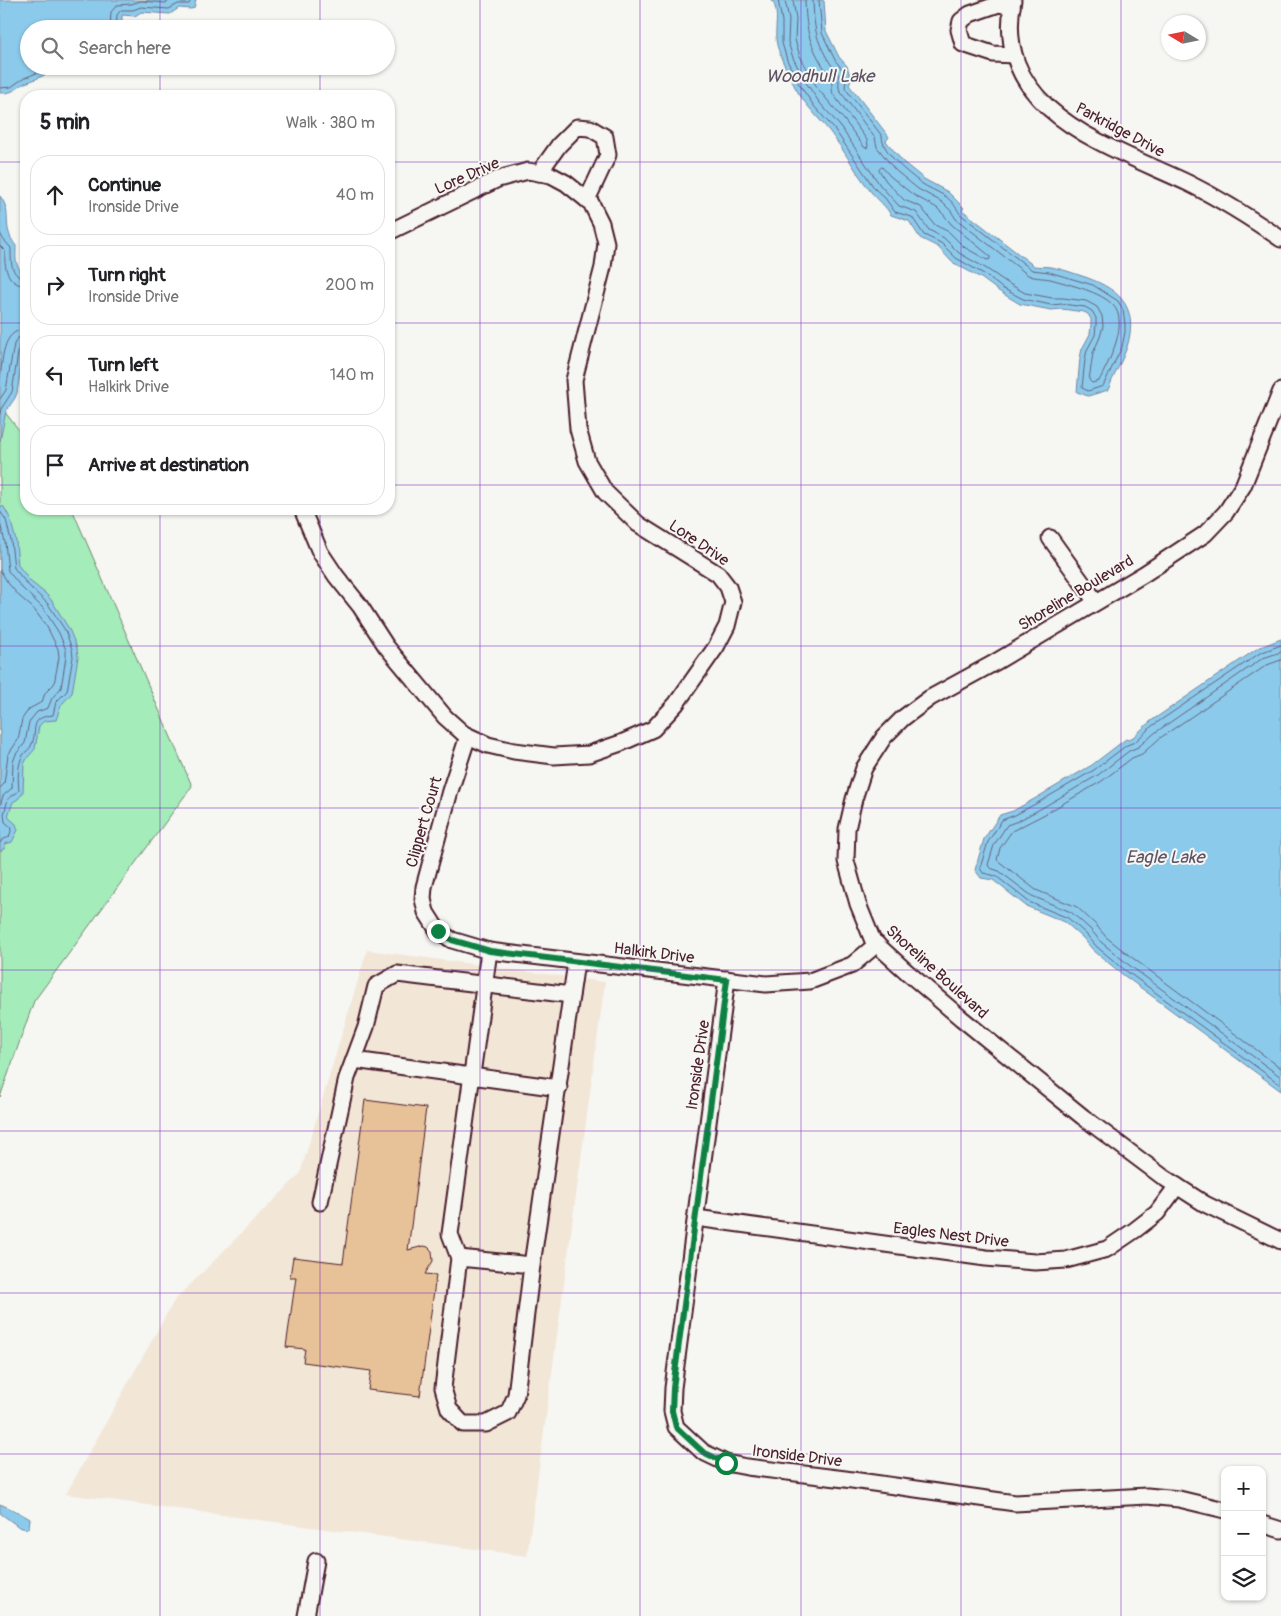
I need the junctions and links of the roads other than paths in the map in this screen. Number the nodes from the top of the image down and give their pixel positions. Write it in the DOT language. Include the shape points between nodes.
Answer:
graph roads {
  1 [pos="1012,3"];
  2 [pos="1014,54"];
  3 [pos="539,173"];
  4 [pos="587,200"];
  5 [pos="395,229"];
  6 [pos="1281,239"];
  7 [pos="1281,391"];
  8 [pos="304,515"];
  9 [pos="1050,538"];
  10 [pos="1096,602"];
  11 [pos="468,736"];
  12 [pos="429,917"];
  13 [pos="877,944"];
  14 [pos="490,951"];
  15 [pos="576,962"];
  16 [pos="727,980"];
  17 [pos="485,985"];
  18 [pos="572,995"];
  19 [pos="354,1060"];
  20 [pos="472,1076"];
  21 [pos="559,1088"];
  22 [pos="1178,1186"];
  23 [pos="320,1202"];
  24 [pos="696,1218"];
  25 [pos="1281,1241"];
  26 [pos="459,1258"];
  27 [pos="532,1265"];
  28 [pos="1221,1509"];
  29 [pos="1266,1525"];
  30 [pos="1281,1530"];
  31 [pos="316,1561"];
  32 [pos="306,1616"];
  1 -- 2 [label="street, Parkridge Drive" via="1010,23"];
  1 -- 2 [label="street" via="970,14 961,21 959,30 963,44 993,54"];
  2 -- 6 [label="street, Parkridge Drive" via="1021,75 1040,100 1071,127 1117,152 1189,184"];
  3 -- 4 [label="street, Lore Drive" via="566,183"];
  3 -- 4 [label="street" via="559,144 577,127 590,128 605,137 608,155"];
  3 -- 5 [label="street, Lore Drive" via="528,171 498,179"];
  4 -- 11 [label="street, Lore Drive" via="601,223 606,243 603,267 574,380 578,429 587,462 605,492 638,524 718,574 728,587 732,611 716,648 676,704 653,729 589,754 554,756 514,752"];
  7 -- 10 [label="street, Shoreline Boulevard" via="1243,486 1226,512 1205,534"];
  8 -- 11 [label="street, Lore Drive" via="320,552 386,646 445,717"];
  9 -- 10 [label="street"];
  10 -- 13 [label="street, Shoreline Boulevard" via="930,698 884,737 864,768 847,829 846,861 858,904"];
  11 -- 12 [label="street, Clippert Court" via="424,887 423,899"];
  12 -- 14 [label="street, Halkirk Drive" via="438,931 452,940"];
  13 -- 16 [label="street, Halkirk Drive" via="852,965 810,981 766,984"];
  13 -- 22 [label="street, Shoreline Boulevard" via="954,1013 1076,1111"];
  14 -- 15 [label="street, Halkirk Drive"];
  14 -- 17 [label="street"];
  15 -- 16 [label="street, Halkirk Drive"];
  15 -- 18 [label="street"];
  16 -- 24 [label="street, Ironside Drive"];
  17 -- 18 [label="street"];
  17 -- 19 [label="street" via="397,974 376,986"];
  17 -- 20 [label="street"];
  18 -- 21 [label="street"];
  19 -- 20 [label="street"];
  19 -- 23 [label="street" via="347,1078"];
  20 -- 21 [label="street"];
  20 -- 26 [label="street" via="450,1234"];
  21 -- 27 [label="street"];
  22 -- 24 [label="street, Eagles Nest Drive" via="1157,1213 1107,1249 1066,1260 1035,1262 986,1258"];
  22 -- 25 [label="street, Shoreline Boulevard" via="1205,1204"];
  24 -- 28 [label="street, Ironside Drive" via="672,1411 676,1427 703,1452 726,1463 746,1467 1015,1503 1147,1496 1179,1499"];
  26 -- 27 [label="street"];
  26 -- 27 [label="street" via="442,1388 449,1409 463,1424 486,1424 508,1413 516,1395"];
  29 -- 30 [label="street"];
  31 -- 32 [label="street"];
}
